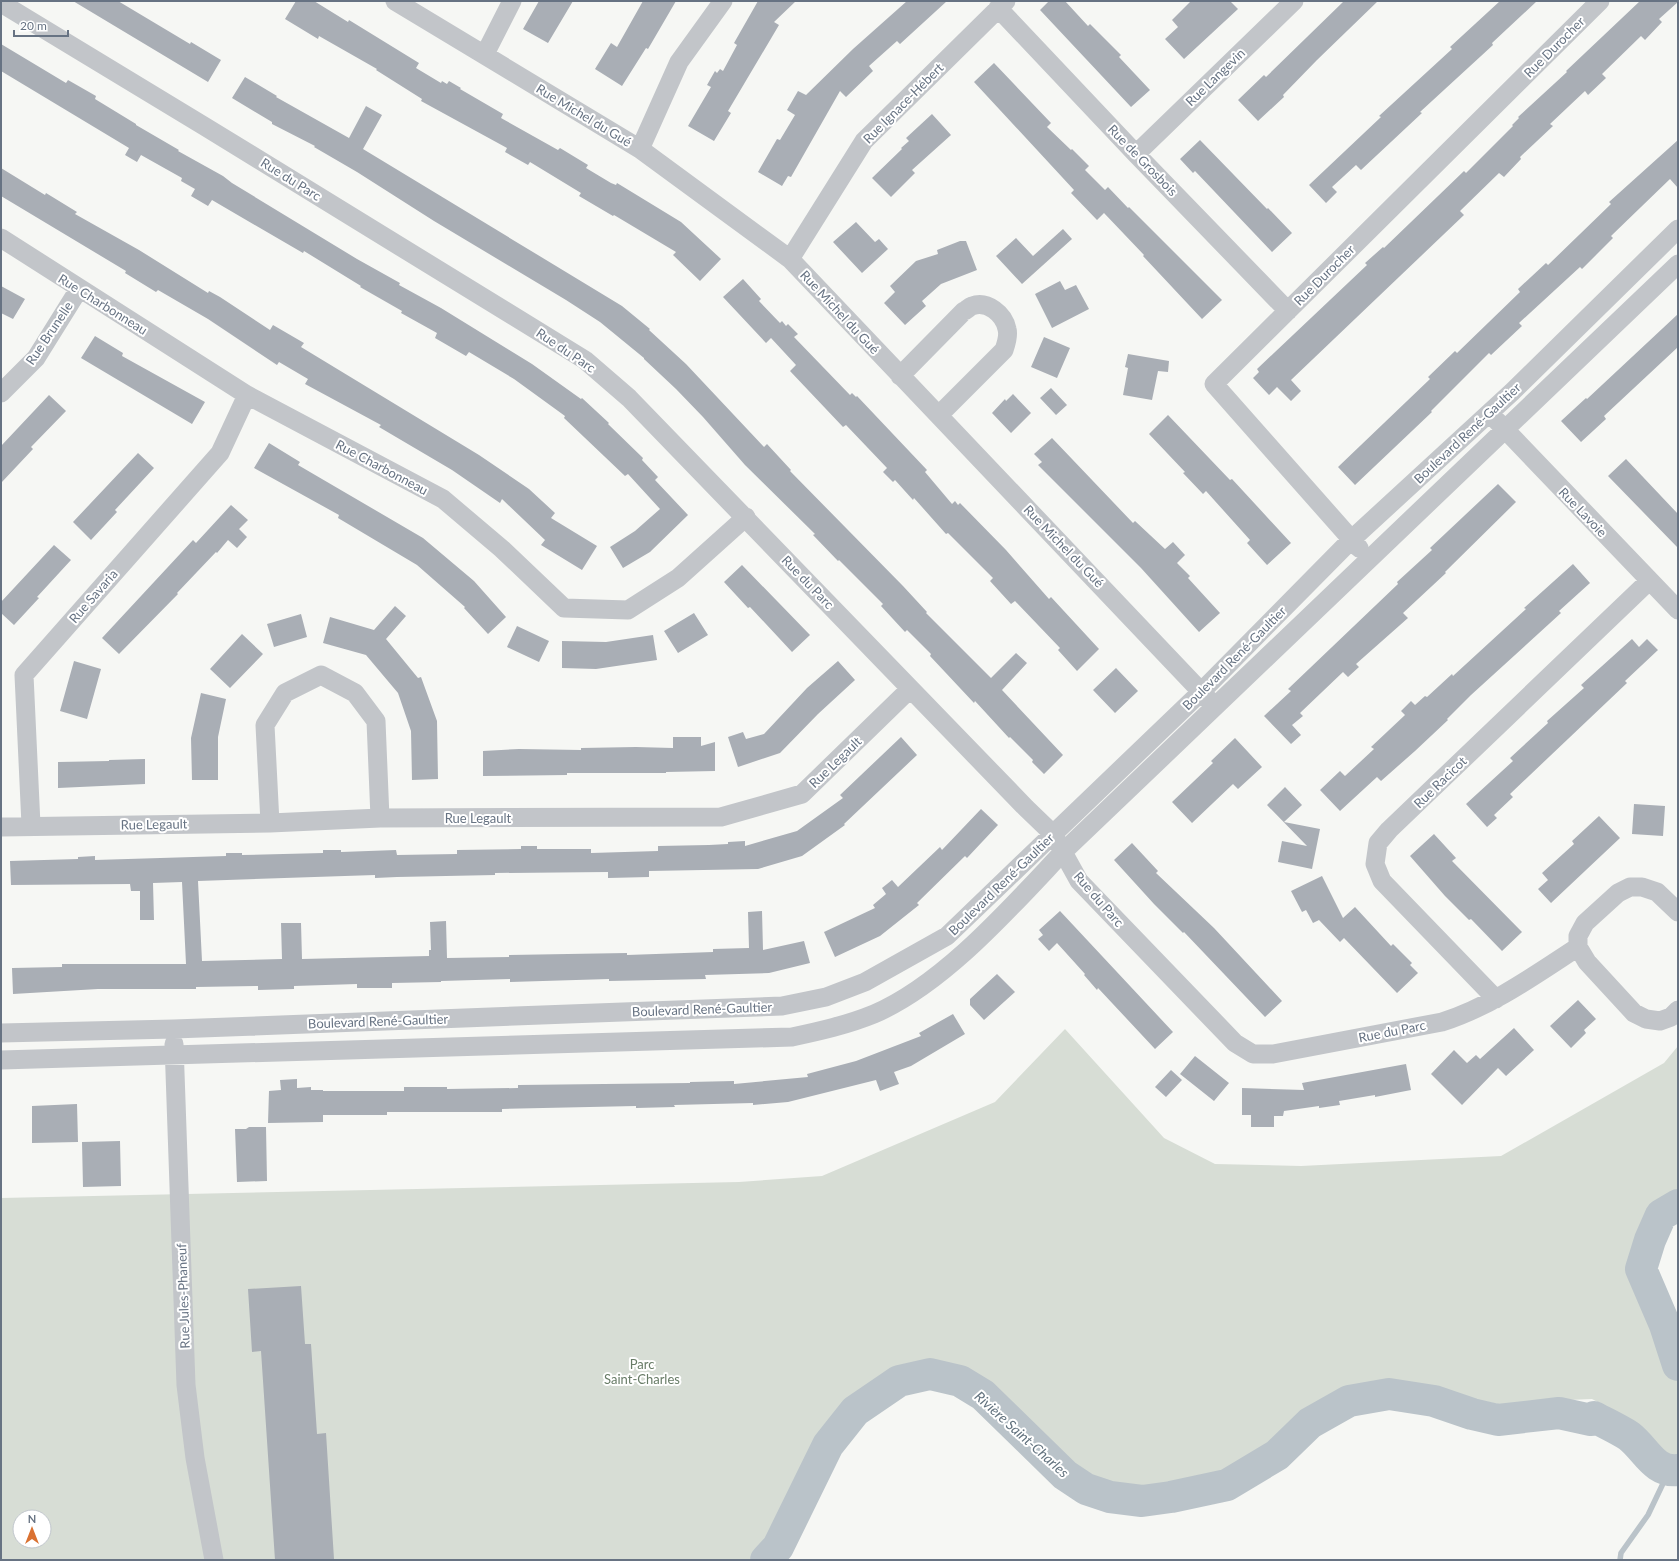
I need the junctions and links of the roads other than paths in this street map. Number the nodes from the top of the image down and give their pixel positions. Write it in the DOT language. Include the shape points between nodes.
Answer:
graph roads {
  1 [pos="395,1"];
  2 [pos="512,1"];
  3 [pos="723,1"];
  4 [pos="1294,1"];
  5 [pos="1600,1"];
  6 [pos="1,3"];
  7 [pos="1002,5"];
  8 [pos="484,54"];
  9 [pos="640,149"];
  10 [pos="1136,154"];
  11 [pos="1678,229"];
  12 [pos="1,238"];
  13 [pos="790,259"];
  14 [pos="1678,264"];
  15 [pos="79,289"];
  16 [pos="1288,311"];
  17 [pos="900,376"];
  18 [pos="1,393"];
  19 [pos="247,395"];
  20 [pos="1489,413"];
  21 [pos="939,415"];
  22 [pos="1505,430"];
  23 [pos="746,517"];
  24 [pos="1351,540"];
  25 [pos="1369,560"];
  26 [pos="1649,581"];
  27 [pos="1678,610"];
  28 [pos="910,689"];
  29 [pos="1201,692"];
  30 [pos="1216,707"];
  31 [pos="380,818"];
  32 [pos="270,823"];
  33 [pos="31,825"];
  34 [pos="1,827"];
  35 [pos="1053,834"];
  36 [pos="1063,852"];
  37 [pos="1678,912"];
  38 [pos="1578,947"];
  39 [pos="1496,999"];
  40 [pos="1678,1010"];
  41 [pos="174,1029"];
  42 [pos="1,1033"];
  43 [pos="175,1056"];
  44 [pos="1,1060"];
  45 [pos="214,1560"];
  1 -- 8 [label="street, Rue Michel du Gué"];
  2 -- 8 [label="street"];
  3 -- 9 [label="street" via="679,62"];
  4 -- 10 [label="street, Rue Langevin"];
  5 -- 16 [label="street, Rue Durocher"];
  6 -- 23 [label="street, Rue du Parc" via="585,360 629,398"];
  7 -- 10 [label="street, Rue de Grosbois"];
  7 -- 13 [label="street, Rue Ignace-Hébert" via="864,140"];
  8 -- 9 [label="street, Rue Michel du Gué"];
  9 -- 13 [label="street, Rue Michel du Gué"];
  10 -- 16 [label="street, Rue de Grosbois"];
  11 -- 20 [label="street, Boulevard René-Gaultier"];
  12 -- 15 [label="street, Rue Charbonneau"];
  13 -- 17 [label="street, Rue Michel du Gué"];
  14 -- 22 [label="street, Boulevard René-Gaultier"];
  15 -- 18 [label="street, Rue Brunelle" via="36,358"];
  15 -- 19 [label="street, Rue Charbonneau"];
  16 -- 24 [label="street, Rue Durocher" via="1214,384"];
  17 -- 21 [label="street, Rue Michel du Gué"];
  17 -- 21 [label="street" via="964,311 973,306 987,306 1000,313 1007,329 1004,350"];
  19 -- 23 [label="street, Rue Charbonneau" via="443,499 502,549 564,608 628,610 678,578"];
  19 -- 33 [label="street, Rue Savaria" via="220,453 24,675"];
  20 -- 22 [label="street, Rue Lavoie"];
  20 -- 24 [label="street, Boulevard René-Gaultier"];
  21 -- 29 [label="street, Rue Michel du Gué"];
  22 -- 25 [label="street, Boulevard René-Gaultier"];
  22 -- 26 [label="street, Rue Lavoie"];
  23 -- 28 [label="street, Rue du Parc"];
  24 -- 25 [label="street, Rue Durocher"];
  24 -- 29 [label="street, Boulevard René-Gaultier"];
  25 -- 30 [label="street, Boulevard René-Gaultier"];
  26 -- 27 [label="street, Rue Lavoie"];
  26 -- 39 [label="street, Rue Racicot" via="1378,843 1375,864 1382,881"];
  28 -- 31 [label="street, Rue Legault" via="802,794 721,817"];
  28 -- 35 [label="street, Rue du Parc"];
  29 -- 30 [label="street, Rue Michel du Gué"];
  29 -- 35 [label="street, Boulevard René-Gaultier"];
  30 -- 36 [label="street, Boulevard René-Gaultier"];
  31 -- 32 [label="street, Rue Legault"];
  31 -- 32 [label="street" via="376,721 355,693 321,675 285,693 265,725"];
  32 -- 33 [label="street, Rue Legault"];
  33 -- 34 [label="street, Rue Legault"];
  35 -- 36 [label="street, Rue du Parc"];
  35 -- 41 [label="street, Boulevard René-Gaultier" via="947,936 865,982 826,996 782,1006"];
  36 -- 39 [label="street, Rue du Parc" via="1079,881 1214,1023 1235,1043 1253,1054 1273,1054 1442,1022"];
  36 -- 43 [label="street, Boulevard René-Gaultier" via="980,937 941,972 909,995 882,1010 835,1028 792,1037"];
  37 -- 38 [label="street" via="1657,892 1642,887 1618,892 1585,923 1578,936"];
  38 -- 39 [label="street, Rue du Parc"];
  38 -- 40 [label="street" via="1587,962 1634,1013 1646,1019 1660,1021 1671,1017"];
  41 -- 42 [label="street, Boulevard René-Gaultier"];
  41 -- 43 [label="street, Rue Jules-Phaneuf"];
  43 -- 44 [label="street, Boulevard René-Gaultier"];
  43 -- 45 [label="street, Rue Jules-Phaneuf" via="186,1385 195,1458"];
}
